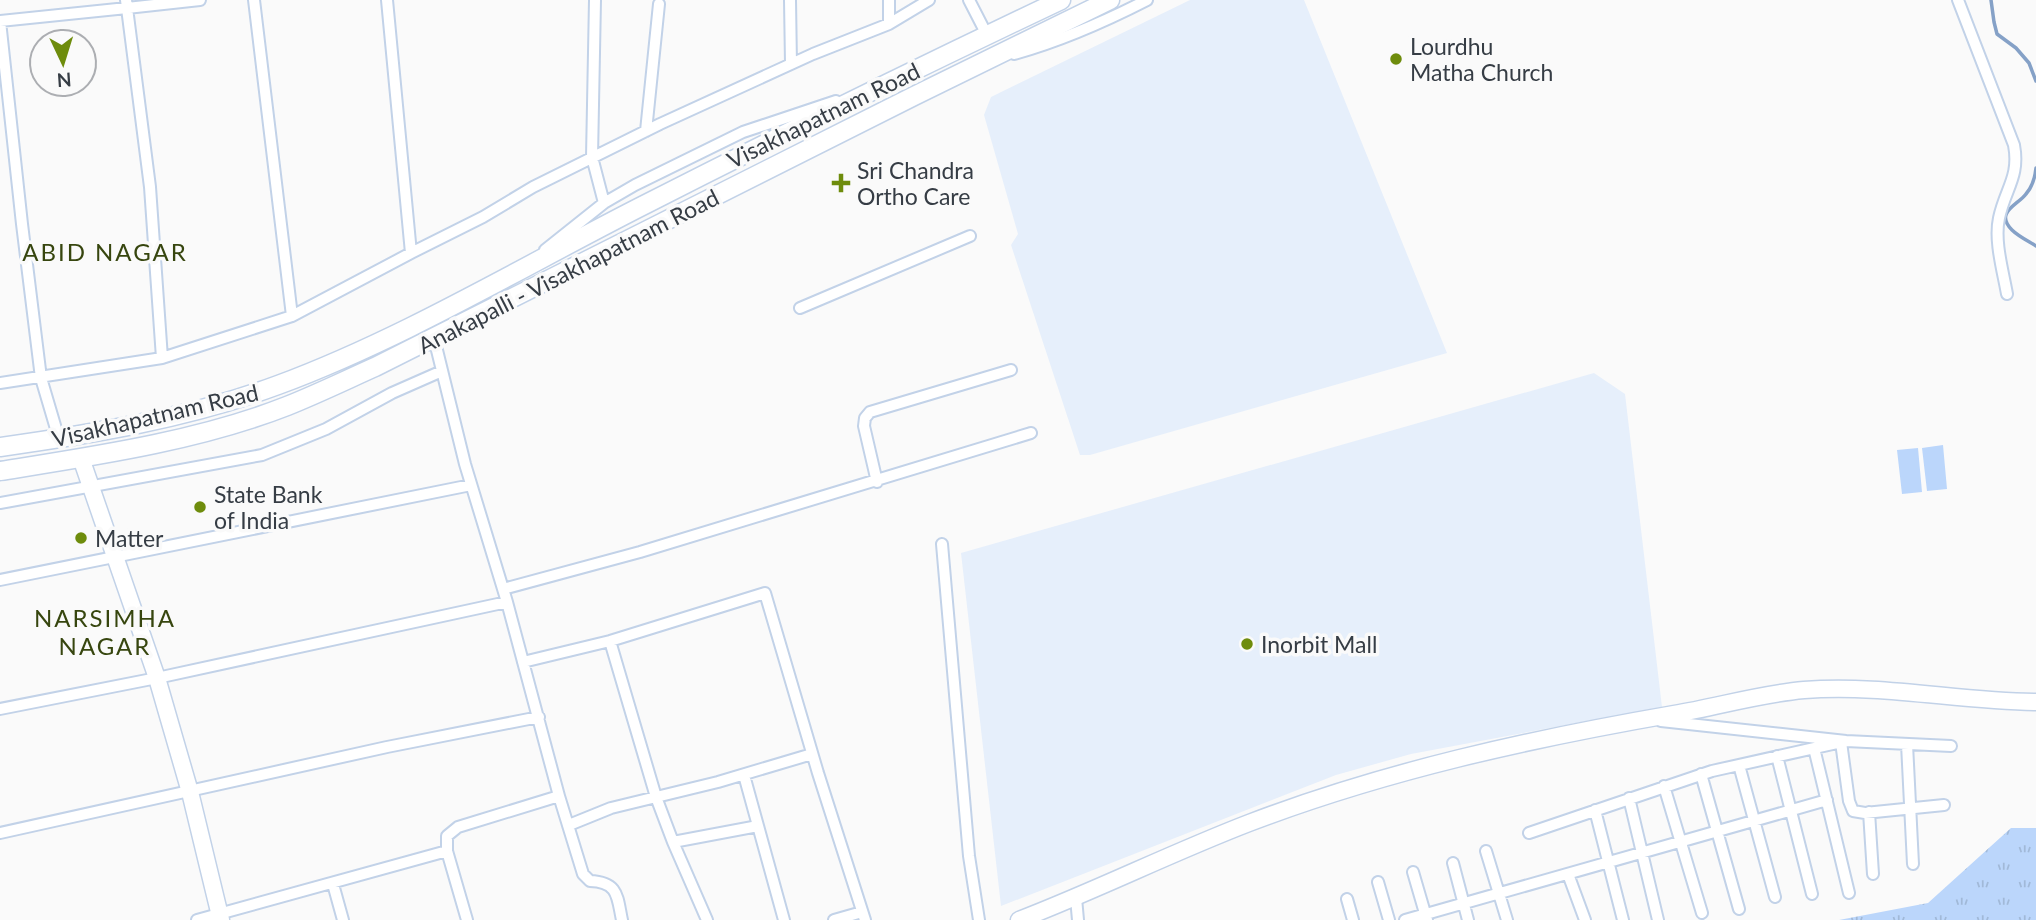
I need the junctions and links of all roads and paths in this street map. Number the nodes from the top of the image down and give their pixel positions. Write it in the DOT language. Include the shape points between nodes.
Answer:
graph roads {
  1 [pos="200,0"];
  2 [pos="254,0"];
  3 [pos="387,0"];
  4 [pos="595,0"];
  5 [pos="790,0"];
  6 [pos="889,0"];
  7 [pos="929,0"];
  8 [pos="969,0"];
  9 [pos="1060,0"];
  10 [pos="1110,0"];
  11 [pos="1147,0"];
  12 [pos="1958,0"];
  13 [pos="127,4"];
  14 [pos="659,4"];
  15 [pos="0,20"];
  16 [pos="889,23"];
  17 [pos="987,35"];
  18 [pos="982,63"];
  19 [pos="791,64"];
  20 [pos="876,89"];
  21 [pos="646,131"];
  22 [pos="592,157"];
  23 [pos="604,203"];
  24 [pos="970,236"];
  25 [pos="411,253"];
  26 [pos="524,267"];
  27 [pos="2007,294"];
  28 [pos="800,308"];
  29 [pos="292,316"];
  30 [pos="434,338"];
  31 [pos="162,358"];
  32 [pos="1011,370"];
  33 [pos="442,371"];
  34 [pos="41,378"];
  35 [pos="0,383"];
  36 [pos="1031,433"];
  37 [pos="59,439"];
  38 [pos="0,447"];
  39 [pos="81,458"];
  40 [pos="0,471"];
  41 [pos="877,482"];
  42 [pos="471,485"];
  43 [pos="91,487"];
  44 [pos="0,503"];
  45 [pos="942,544"];
  46 [pos="116,556"];
  47 [pos="0,580"];
  48 [pos="503,589"];
  49 [pos="508,602"];
  50 [pos="610,641"];
  51 [pos="523,662"];
  52 [pos="157,678"];
  53 [pos="2036,702"];
  54 [pos="0,709"];
  55 [pos="539,717"];
  56 [pos="1646,719"];
  57 [pos="1843,741"];
  58 [pos="1907,744"];
  59 [pos="1951,746"];
  60 [pos="1814,748"];
  61 [pos="812,754"];
  62 [pos="1777,756"];
  63 [pos="1739,765"];
  64 [pos="1701,774"];
  65 [pos="744,775"];
  66 [pos="1664,786"];
  67 [pos="190,792"];
  68 [pos="559,796"];
  69 [pos="656,797"];
  70 [pos="1629,798"];
  71 [pos="1827,800"];
  72 [pos="1944,804"];
  73 [pos="1910,808"];
  74 [pos="1595,810"];
  75 [pos="1791,810"];
  76 [pos="1869,812"];
  77 [pos="1753,821"];
  78 [pos="569,825"];
  79 [pos="758,826"];
  80 [pos="1716,832"];
  81 [pos="0,833"];
  82 [pos="1529,833"];
  83 [pos="673,842"];
  84 [pos="1679,842"];
  85 [pos="447,851"];
  86 [pos="1486,851"];
  87 [pos="1641,853"];
  88 [pos="1453,863"];
  89 [pos="1607,863"];
  90 [pos="1913,864"];
  91 [pos="1413,872"];
  92 [pos="1568,874"];
  93 [pos="1873,874"];
  94 [pos="1378,882"];
  95 [pos="333,884"];
  96 [pos="1849,892"];
  97 [pos="1498,894"];
  98 [pos="1812,894"];
  99 [pos="1775,897"];
  100 [pos="1076,898"];
  101 [pos="1347,899"];
  102 [pos="1464,904"];
  103 [pos="1739,909"];
  104 [pos="1702,913"];
  105 [pos="863,916"];
  106 [pos="220,917"];
  107 [pos="1426,917"];
  108 [pos="197,920"];
  109 [pos="343,920"];
  110 [pos="467,920"];
  111 [pos="622,920"];
  112 [pos="707,920"];
  113 [pos="784,920"];
  114 [pos="834,920"];
  115 [pos="979,920"];
  116 [pos="1019,920"];
  117 [pos="1077,920"];
  118 [pos="1353,920"];
  119 [pos="1389,920"];
  120 [pos="1405,920"];
  121 [pos="1468,920"];
  122 [pos="1507,920"];
  123 [pos="1585,920"];
  124 [pos="1623,920"];
  125 [pos="1658,920"];
  1 -- 13 [label="street"];
  2 -- 29 [label="street"];
  3 -- 25 [label="street"];
  4 -- 22 [label="street"];
  5 -- 19 [label="street"];
  6 -- 16 [label="street"];
  7 -- 16 [label="street"];
  8 -- 17 [label="street"];
  9 -- 17 [label="main road, Visakhapatnam Road"];
  10 -- 18 [label="main road, Anakapalli - Visakhapatnam Road"];
  11 -- 18 [label="street" via="1055,42"];
  12 -- 27 [label="street" via="2017,161 1998,219"];
  13 -- 15 [label="street"];
  13 -- 31 [label="street" via="150,187"];
  14 -- 21 [label="street"];
  15 -- 34 [label="street"];
  16 -- 19 [label="street"];
  17 -- 20 [label="main road, Visakhapatnam Road"];
  18 -- 30 [label="main road, Anakapalli - Visakhapatnam Road"];
  19 -- 21 [label="street"];
  20 -- 23 [label="street" via="743,132"];
  20 -- 26 [label="main road, Visakhapatnam Road"];
  21 -- 22 [label="street"];
  22 -- 23 [label="street"];
  22 -- 25 [label="street"];
  23 -- 26 [label="street"];
  24 -- 28 [label="street"];
  25 -- 29 [label="street"];
  26 -- 37 [label="main road, Visakhapatnam Road" via="368,347 277,386 197,410"];
  29 -- 31 [label="street"];
  30 -- 33 [label="street"];
  30 -- 39 [label="main road, Anakapalli - Visakhapatnam Road" via="285,407 198,433"];
  31 -- 34 [label="street"];
  32 -- 41 [label="street" via="870,412 864,426"];
  33 -- 42 [label="street"];
  33 -- 43 [label="street" via="326,429 262,455"];
  34 -- 35 [label="street"];
  34 -- 37 [label="street"];
  36 -- 41 [label="street"];
  37 -- 38 [label="main road, Visakhapatnam Road"];
  39 -- 40 [label="main road, Anakapalli - Visakhapatnam Road"];
  39 -- 43 [label="main road"];
  41 -- 48 [label="street"];
  42 -- 46 [label="street"];
  42 -- 48 [label="street"];
  43 -- 44 [label="street"];
  43 -- 46 [label="main road"];
  45 -- 115 [label="street" via="969,856"];
  46 -- 47 [label="street"];
  46 -- 52 [label="main road"];
  48 -- 49 [label="street"];
  49 -- 51 [label="street"];
  49 -- 52 [label="street"];
  50 -- 51 [label="street"];
  50 -- 61 [label="street" via="765,593"];
  50 -- 69 [label="street"];
  51 -- 55 [label="street"];
  52 -- 54 [label="street"];
  52 -- 67 [label="main road"];
  53 -- 56 [label="main road" via="1845,688 1763,695"];
  55 -- 67 [label="street"];
  55 -- 68 [label="street"];
  56 -- 57 [label="street"];
  56 -- 100 [label="main road" via="1395,774 1250,823"];
  57 -- 58 [label="street"];
  57 -- 60 [label="street"];
  57 -- 76 [label="street" via="1850,808"];
  58 -- 59 [label="street"];
  58 -- 73 [label="street"];
  60 -- 62 [label="street"];
  60 -- 71 [label="street"];
  61 -- 65 [label="street"];
  61 -- 105 [label="street"];
  62 -- 63 [label="street"];
  62 -- 75 [label="street"];
  63 -- 64 [label="street"];
  63 -- 77 [label="street"];
  64 -- 66 [label="street"];
  64 -- 80 [label="street"];
  65 -- 69 [label="street"];
  65 -- 79 [label="street"];
  66 -- 70 [label="street"];
  66 -- 84 [label="street"];
  67 -- 81 [label="street"];
  67 -- 106 [label="main road"];
  68 -- 78 [label="street"];
  68 -- 85 [label="street" via="458,827 447,836"];
  69 -- 78 [label="street"];
  69 -- 83 [label="street"];
  70 -- 74 [label="street"];
  70 -- 87 [label="street"];
  71 -- 75 [label="street"];
  71 -- 96 [label="street"];
  72 -- 73 [label="street"];
  73 -- 76 [label="street"];
  73 -- 90 [label="street"];
  74 -- 82 [label="street"];
  74 -- 89 [label="street"];
  75 -- 77 [label="street"];
  75 -- 98 [label="street"];
  76 -- 93 [label="street"];
  77 -- 80 [label="street"];
  77 -- 99 [label="street"];
  78 -- 111 [label="street" via="583,874 590,881 612,887"];
  79 -- 83 [label="street"];
  79 -- 113 [label="street"];
  80 -- 84 [label="street"];
  80 -- 103 [label="street"];
  83 -- 112 [label="street"];
  84 -- 87 [label="street"];
  84 -- 104 [label="street"];
  85 -- 95 [label="street"];
  85 -- 110 [label="street"];
  86 -- 97 [label="street"];
  87 -- 89 [label="street"];
  87 -- 125 [label="street"];
  88 -- 102 [label="street"];
  89 -- 92 [label="street"];
  89 -- 124 [label="street"];
  91 -- 107 [label="street"];
  92 -- 97 [label="street"];
  92 -- 123 [label="street"];
  94 -- 119 [label="street"];
  95 -- 106 [label="street"];
  95 -- 109 [label="street"];
  97 -- 102 [label="street"];
  97 -- 122 [label="street"];
  100 -- 116 [label="main road"];
  100 -- 117 [label="street"];
  101 -- 118 [label="street"];
  102 -- 107 [label="street"];
  102 -- 121 [label="street"];
  105 -- 114 [label="street"];
  106 -- 108 [label="street"];
  107 -- 120 [label="street"];
}
